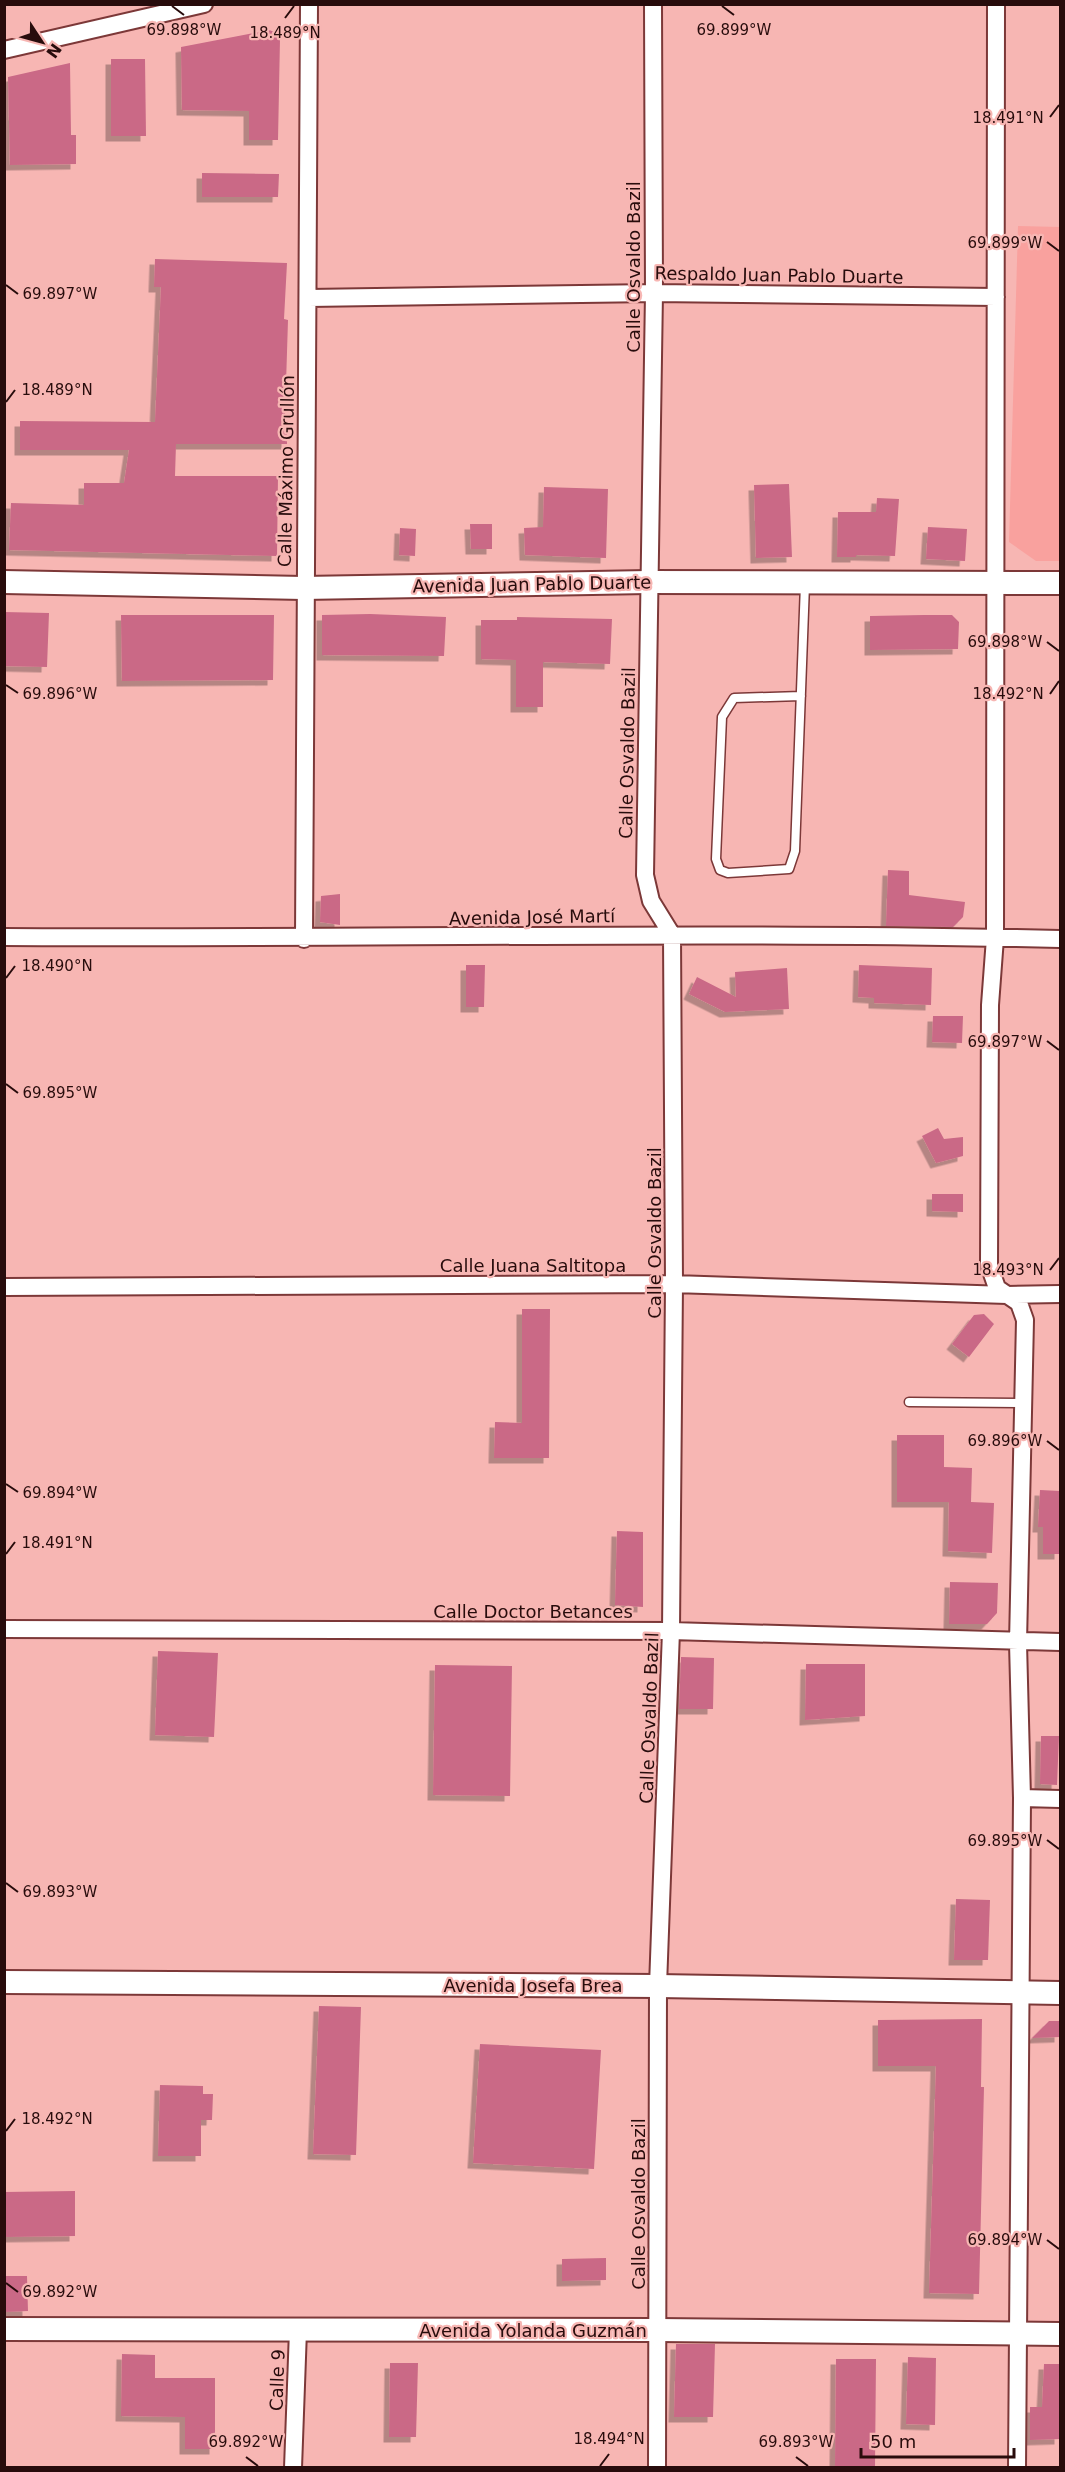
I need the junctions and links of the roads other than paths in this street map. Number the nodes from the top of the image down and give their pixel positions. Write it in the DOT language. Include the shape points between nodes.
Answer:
graph roads {
  1 [pos="204,4"];
  2 [pos="309,4"];
  3 [pos="653,4"];
  4 [pos="996,4"];
  5 [pos="4,50"];
  6 [pos="654,293"];
  7 [pos="996,297"];
  8 [pos="309,298"];
  9 [pos="4,582"];
  10 [pos="648,582"];
  11 [pos="805,583"];
  12 [pos="997,583"];
  13 [pos="1060,583"];
  14 [pos="303,588"];
  15 [pos="801,696"];
  16 [pos="672,935"];
  17 [pos="4,937"];
  18 [pos="995,938"];
  19 [pos="304,939"];
  20 [pos="1060,939"];
  21 [pos="674,1284"];
  22 [pos="4,1287"];
  23 [pos="1060,1294"];
  24 [pos="1007,1295"];
  25 [pos="909,1402"];
  26 [pos="1024,1403"];
  27 [pos="4,1629"];
  28 [pos="671,1631"];
  29 [pos="1060,1642"];
  30 [pos="1018,1643"];
  31 [pos="1022,1798"];
  32 [pos="1060,1799"];
  33 [pos="4,1982"];
  34 [pos="658,1986"];
  35 [pos="1020,1993"];
  36 [pos="1060,1993"];
  37 [pos="4,2329"];
  38 [pos="298,2330"];
  39 [pos="658,2330"];
  40 [pos="1018,2334"];
  41 [pos="1060,2334"];
  42 [pos="293,2468"];
  43 [pos="657,2468"];
  44 [pos="1017,2468"];
  1 -- 5 [label="street"];
  2 -- 8 [label="street, Calle Máximo Grullón"];
  3 -- 6 [label="street, Calle Osvaldo Bazil"];
  4 -- 7 [label="street"];
  6 -- 7 [label="street, Respaldo Juan Pablo Duarte"];
  6 -- 8 [label="street, Respaldo Juan Pablo Duarte"];
  6 -- 10 [label="street, Calle Osvaldo Bazil"];
  7 -- 12 [label="street"];
  8 -- 14 [label="street, Calle Máximo Grullón"];
  9 -- 14 [label="main road, Avenida Juan Pablo Duarte"];
  10 -- 11 [label="main road, Avenida Juan Pablo Duarte"];
  10 -- 14 [label="main road, Avenida Juan Pablo Duarte"];
  10 -- 16 [label="street, Calle Osvaldo Bazil" via="645,875 651,901"];
  11 -- 12 [label="main road, Avenida Juan Pablo Duarte"];
  11 -- 15 [label="lane"];
  12 -- 13 [label="main road, Avenida Juan Pablo Duarte"];
  12 -- 18 [label="street"];
  14 -- 19 [label="street, Calle Máximo Grullón"];
  15 -- 15 [label="lane" via="793,862 789,869 728,873 720,870 716,859 722,717 726,708 734,698"];
  16 -- 18 [label="street, Avenida José Martí"];
  16 -- 19 [label="street, Avenida José Martí"];
  16 -- 21 [label="street, Calle Osvaldo Bazil"];
  17 -- 19 [label="street, Avenida José Martí"];
  18 -- 20 [label="street, Avenida José Martí"];
  18 -- 24 [label="street" via="990,1005 989,1265 997,1288"];
  21 -- 22 [label="street, Calle Juana Saltitopa"];
  21 -- 24 [label="street, Calle Juana Saltitopa"];
  21 -- 28 [label="street, Calle Osvaldo Bazil"];
  23 -- 24 [label="street, Calle Juana Saltitopa"];
  24 -- 26 [label="street" via="1024,1311"];
  25 -- 26 [label="lane"];
  26 -- 30 [label="street"];
  27 -- 28 [label="street, Calle Doctor Betances"];
  28 -- 30 [label="street, Calle Doctor Betances"];
  28 -- 34 [label="street, Calle Osvaldo Bazil"];
  29 -- 30 [label="street, Calle Doctor Betances"];
  30 -- 31 [label="street"];
  31 -- 32 [label="street"];
  31 -- 35 [label="street"];
  33 -- 34 [label="main road, Avenida Josefa Brea"];
  34 -- 35 [label="main road, Avenida Josefa Brea"];
  34 -- 39 [label="street, Calle Osvaldo Bazil"];
  35 -- 36 [label="main road, Avenida Josefa Brea"];
  35 -- 40 [label="street"];
  37 -- 38 [label="main road, Avenida Yolanda Guzmán"];
  38 -- 39 [label="main road, Avenida Yolanda Guzmán"];
  38 -- 42 [label="street, Calle 9"];
  39 -- 40 [label="main road, Avenida Yolanda Guzmán"];
  39 -- 43 [label="street, Calle Osvaldo Bazil"];
  40 -- 41 [label="main road, Avenida Yolanda Guzmán"];
  40 -- 44 [label="street"];
}
